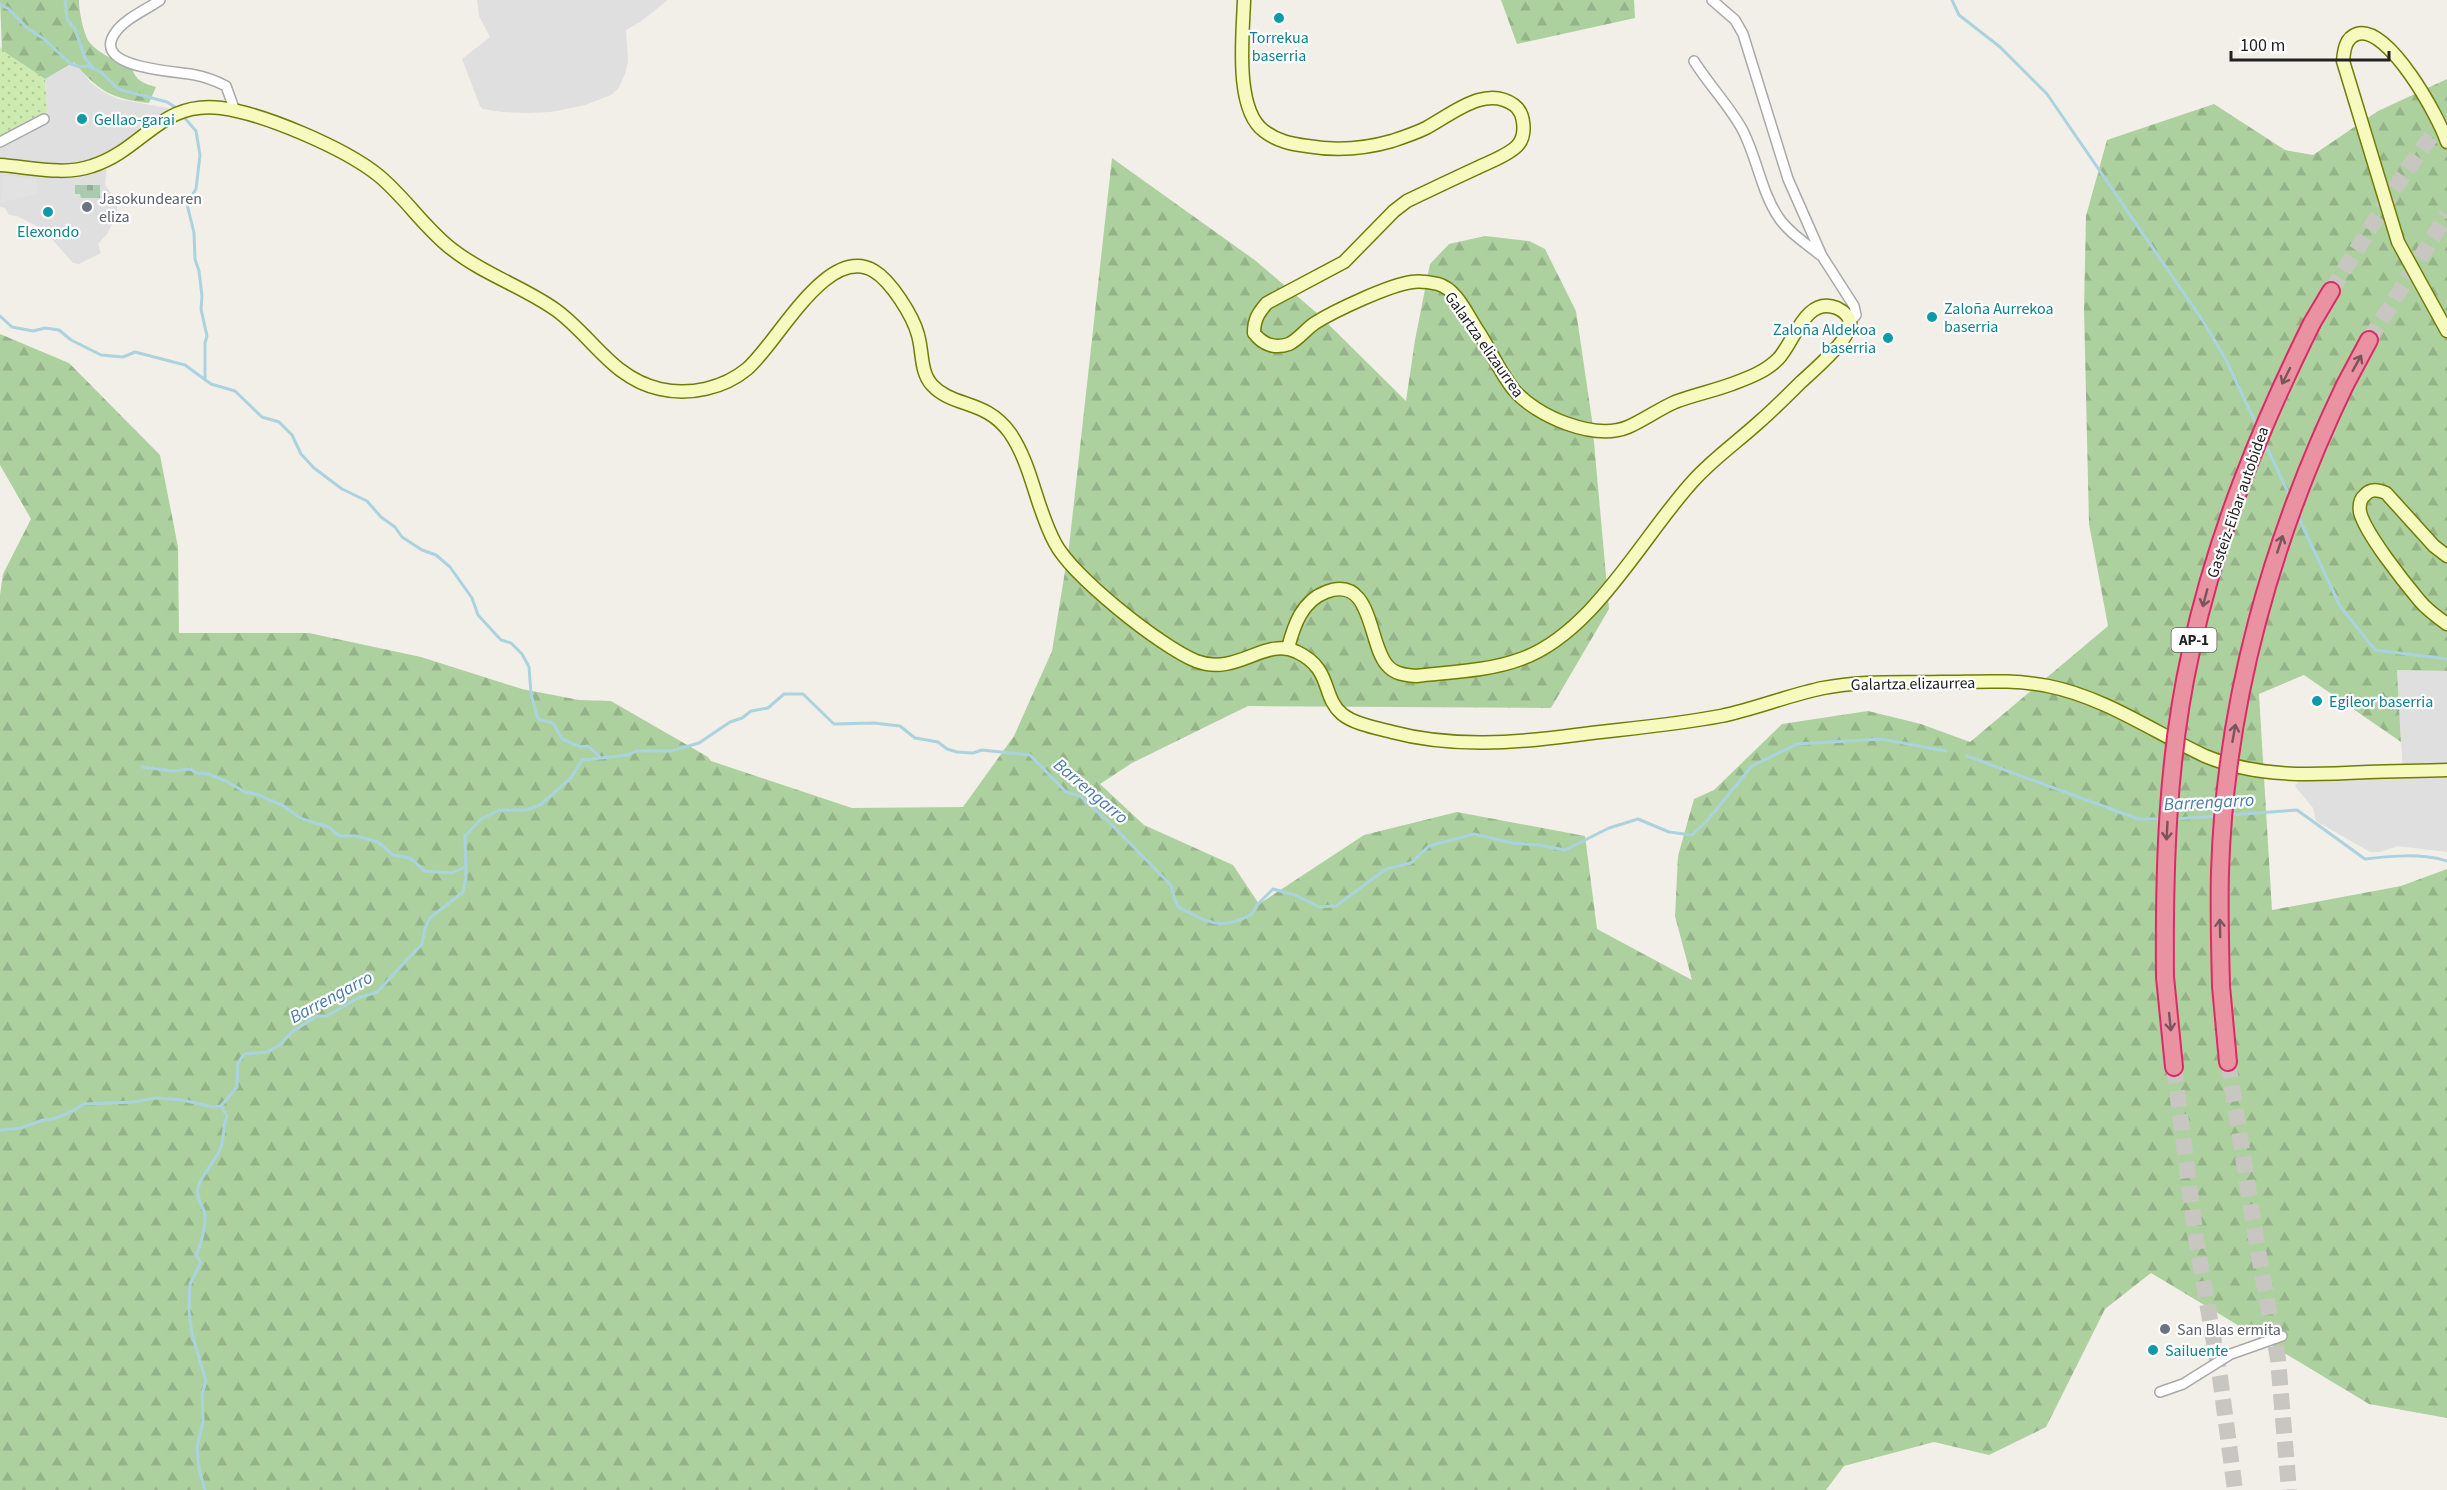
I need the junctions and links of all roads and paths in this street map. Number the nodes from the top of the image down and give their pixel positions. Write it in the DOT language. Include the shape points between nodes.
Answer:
graph roads {
  1 [pos="160,0"];
  2 [pos="1244,0"];
  3 [pos="1712,0"];
  4 [pos="1694,61"];
  5 [pos="235,111"];
  6 [pos="44,119"];
  7 [pos="0,142"];
  8 [pos="2447,142"];
  9 [pos="0,165"];
  10 [pos="1822,256"];
  11 [pos="2331,291"];
  12 [pos="1850,322"];
  13 [pos="2447,331"];
  14 [pos="2369,340"];
  15 [pos="2447,556"];
  16 [pos="2447,624"];
  17 [pos="1288,648"];
  18 [pos="2447,770"];
  19 [pos="2228,1062"];
  20 [pos="2174,1067"];
  21 [pos="2282,1336"];
  22 [pos="2160,1392"];
  1 -- 5 [label="street" via="114,33 114,52 120,60 135,66 195,75 226,86"];
  2 -- 12 [label="street, Galartza elizaurrea" via="1246,99 1255,122 1277,139 1326,149 1367,146 1425,128 1470,103 1495,98 1518,108 1523,130 1518,146 1407,201 1344,262 1267,303 1254,326 1254,333 1266,345 1291,344 1311,325 1399,285 1421,281 1436,284 1448,288 1459,301 1501,372 1531,406 1586,429 1615,430 1675,402 1766,369 1783,353 1806,316 1819,307 1835,307"];
  3 -- 10 [label="street" via="1736,20 1743,34 1788,179"];
  4 -- 10 [label="street" via="1743,132 1778,217"];
  5 -- 9 [label="street" via="192,107 169,116 125,149 92,167 66,170"];
  5 -- 17 [label="street" via="303,135 370,170 448,247 479,270 560,313 624,375 658,389 691,391 729,381 754,363 815,287 842,268 869,268 884,279 910,314 927,379 946,395 987,411 1008,430 1022,456 1054,542 1083,578 1144,627 1202,664 1222,666 1272,649"];
  6 -- 7 [label="street"];
  8 -- 13 [label="street" via="2438,120 2388,46 2371,34 2353,36 2347,42 2343,61 2392,225"];
  10 -- 12 [label="street" via="1854,306 1856,315"];
  11 -- 20 [label="highway, Gasteiz-Eibar autobidea / AP-1, one-way, bridge" via="2280,388 2252,455 2218,549 2191,650 2172,767 2167,826 2165,976"];
  12 -- 17 [label="street" via="1848,332 1832,352 1695,478 1611,585 1563,637 1546,648 1508,663 1416,676 1402,674 1384,661 1365,608 1349,592 1330,591 1303,609"];
  19 -- 14 [label="highway, one-way, bridge" via="2221,986 2220,871 2231,748 2245,672 2288,520 2322,432"];
  15 -- 16 [label="street" via="2386,493 2370,491 2363,496 2359,504 2369,529 2419,600"];
  17 -- 18 [label="street, Galartza elizaurrea" via="1299,652 1323,673 1332,701 1344,716 1387,731 1429,738 1492,743 1526,741 1725,715 1816,689 1869,682 1999,681 2048,686 2079,695 2205,756 2259,771 2330,774"];
  21 -- 22 [label="street" via="2231,1354 2183,1384"];
}
